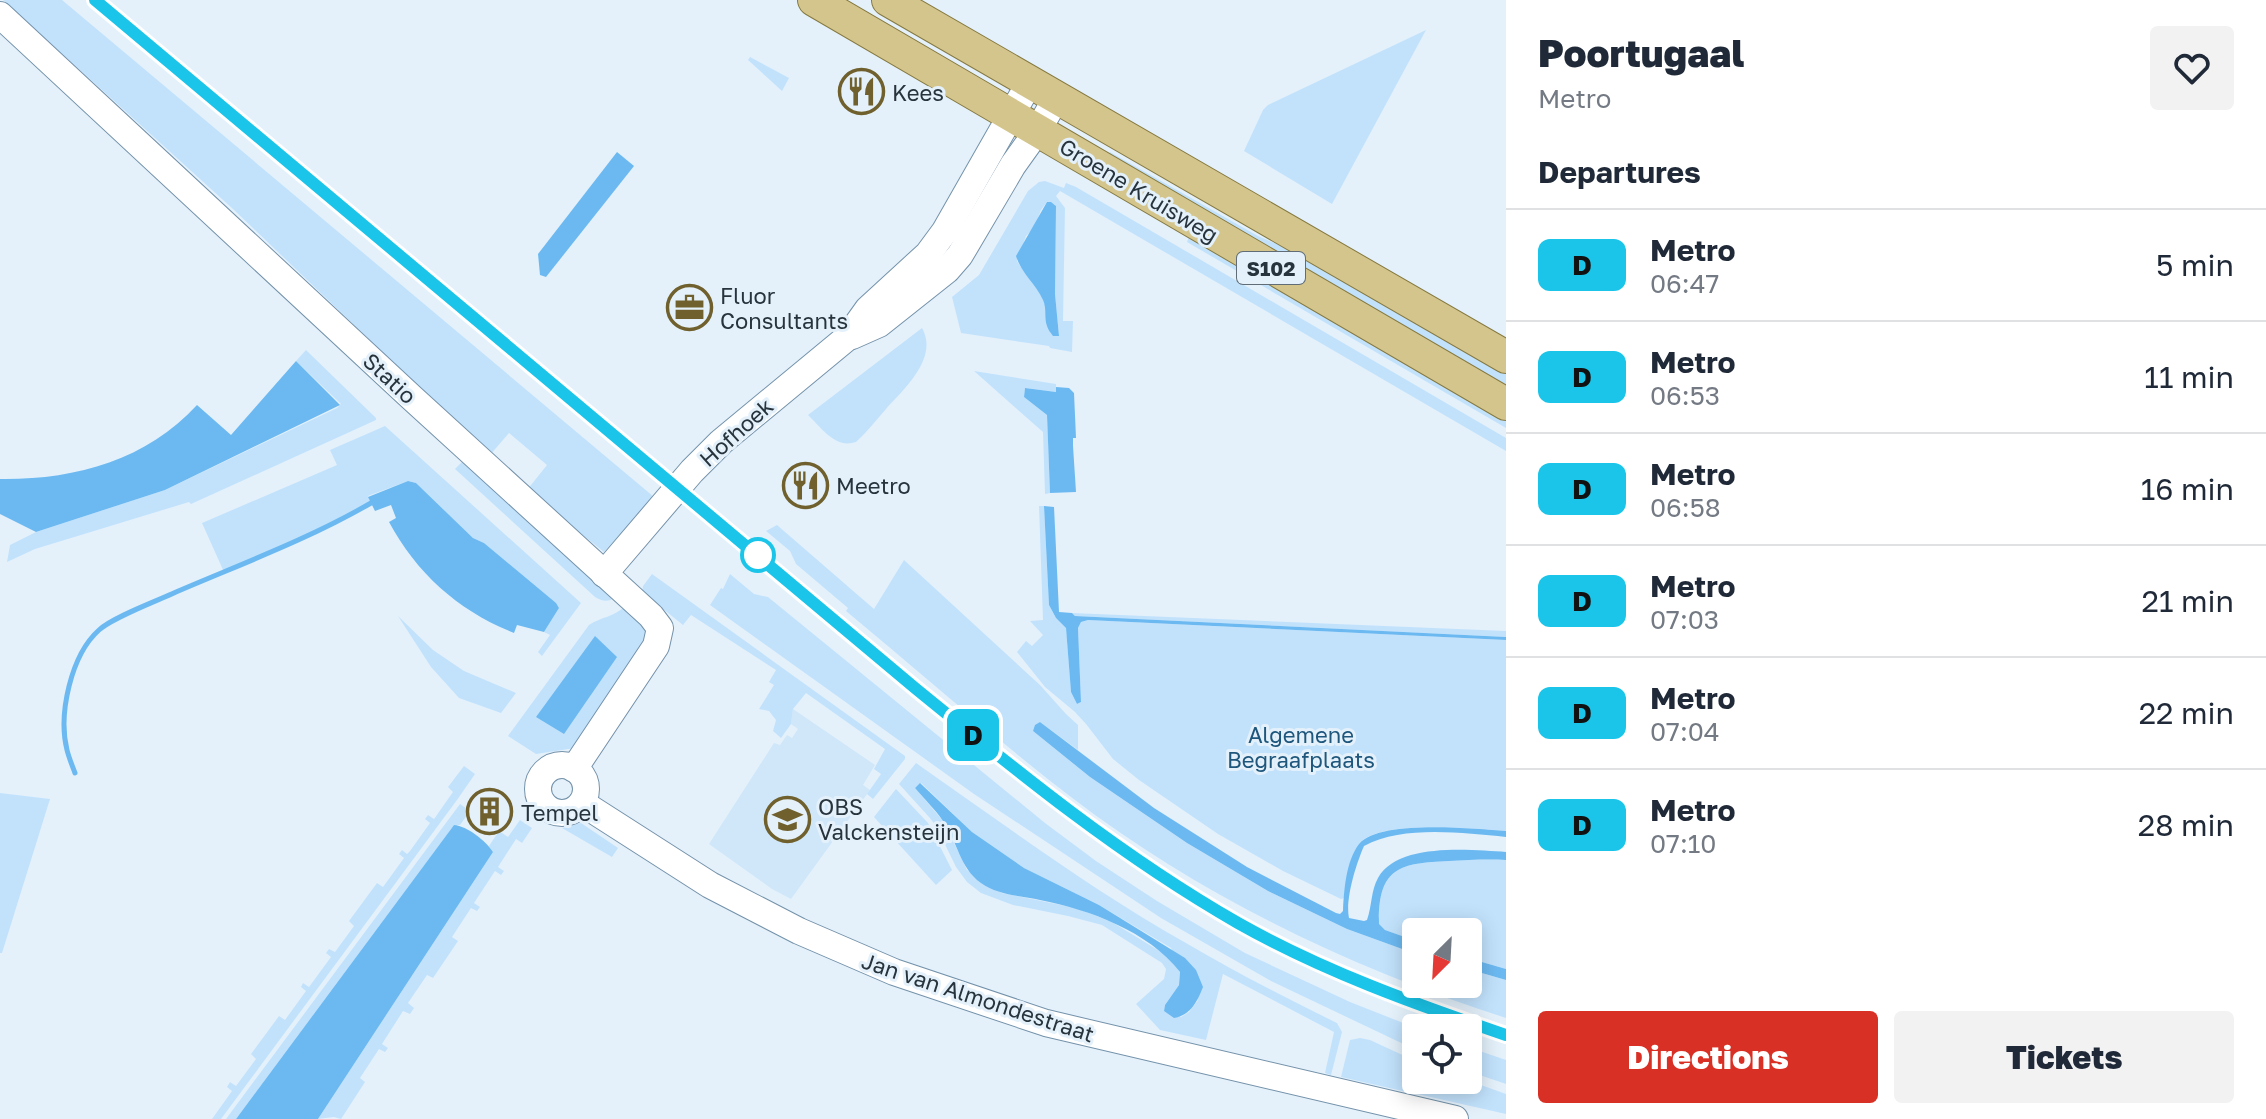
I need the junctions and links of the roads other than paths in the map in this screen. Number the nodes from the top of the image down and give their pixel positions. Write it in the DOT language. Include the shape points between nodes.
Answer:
graph roads {
  1 [pos="814,0"];
  2 [pos="888,0"];
  3 [pos="0,15"];
  4 [pos="1043,90"];
  5 [pos="1010,114"];
  6 [pos="1038,130"];
  7 [pos="912,284"];
  8 [pos="1506,357"];
  9 [pos="1506,404"];
  10 [pos="604,574"];
  11 [pos="574,769"];
  12 [pos="582,803"];
  13 [pos="1455,1119"];
  1 -- 5 [label="main road, Groene Kruisweg / S102"];
  2 -- 4 [label="main road, Groene Kruisweg / S102"];
  3 -- 10 [label="street, Statio"];
  4 -- 5 [label="street, Hofhoek"];
  4 -- 6 [label="street, Hofhoek"];
  4 -- 8 [label="main road, Groene Kruisweg / S102"];
  5 -- 6 [label="main road, Groene Kruisweg / S102"];
  5 -- 7 [label="street, Hofhoek"];
  6 -- 7 [label="street, Hofhoek" via="960,255 947,270"];
  6 -- 9 [label="main road, Groene Kruisweg / S102"];
  7 -- 10 [label="street, Hofhoek" via="879,324 848,337 721,442"];
  10 -- 11 [label="street, Statio" via="660,628 656,646"];
  11 -- 12 [label="street" via="585,781"];
  11 -- 12 [label="street" via="556,766 546,772 539,796 557,813 568,813"];
  12 -- 13 [label="street, Jan van Almondestraat" via="710,885 894,972 1046,1023"];
}
